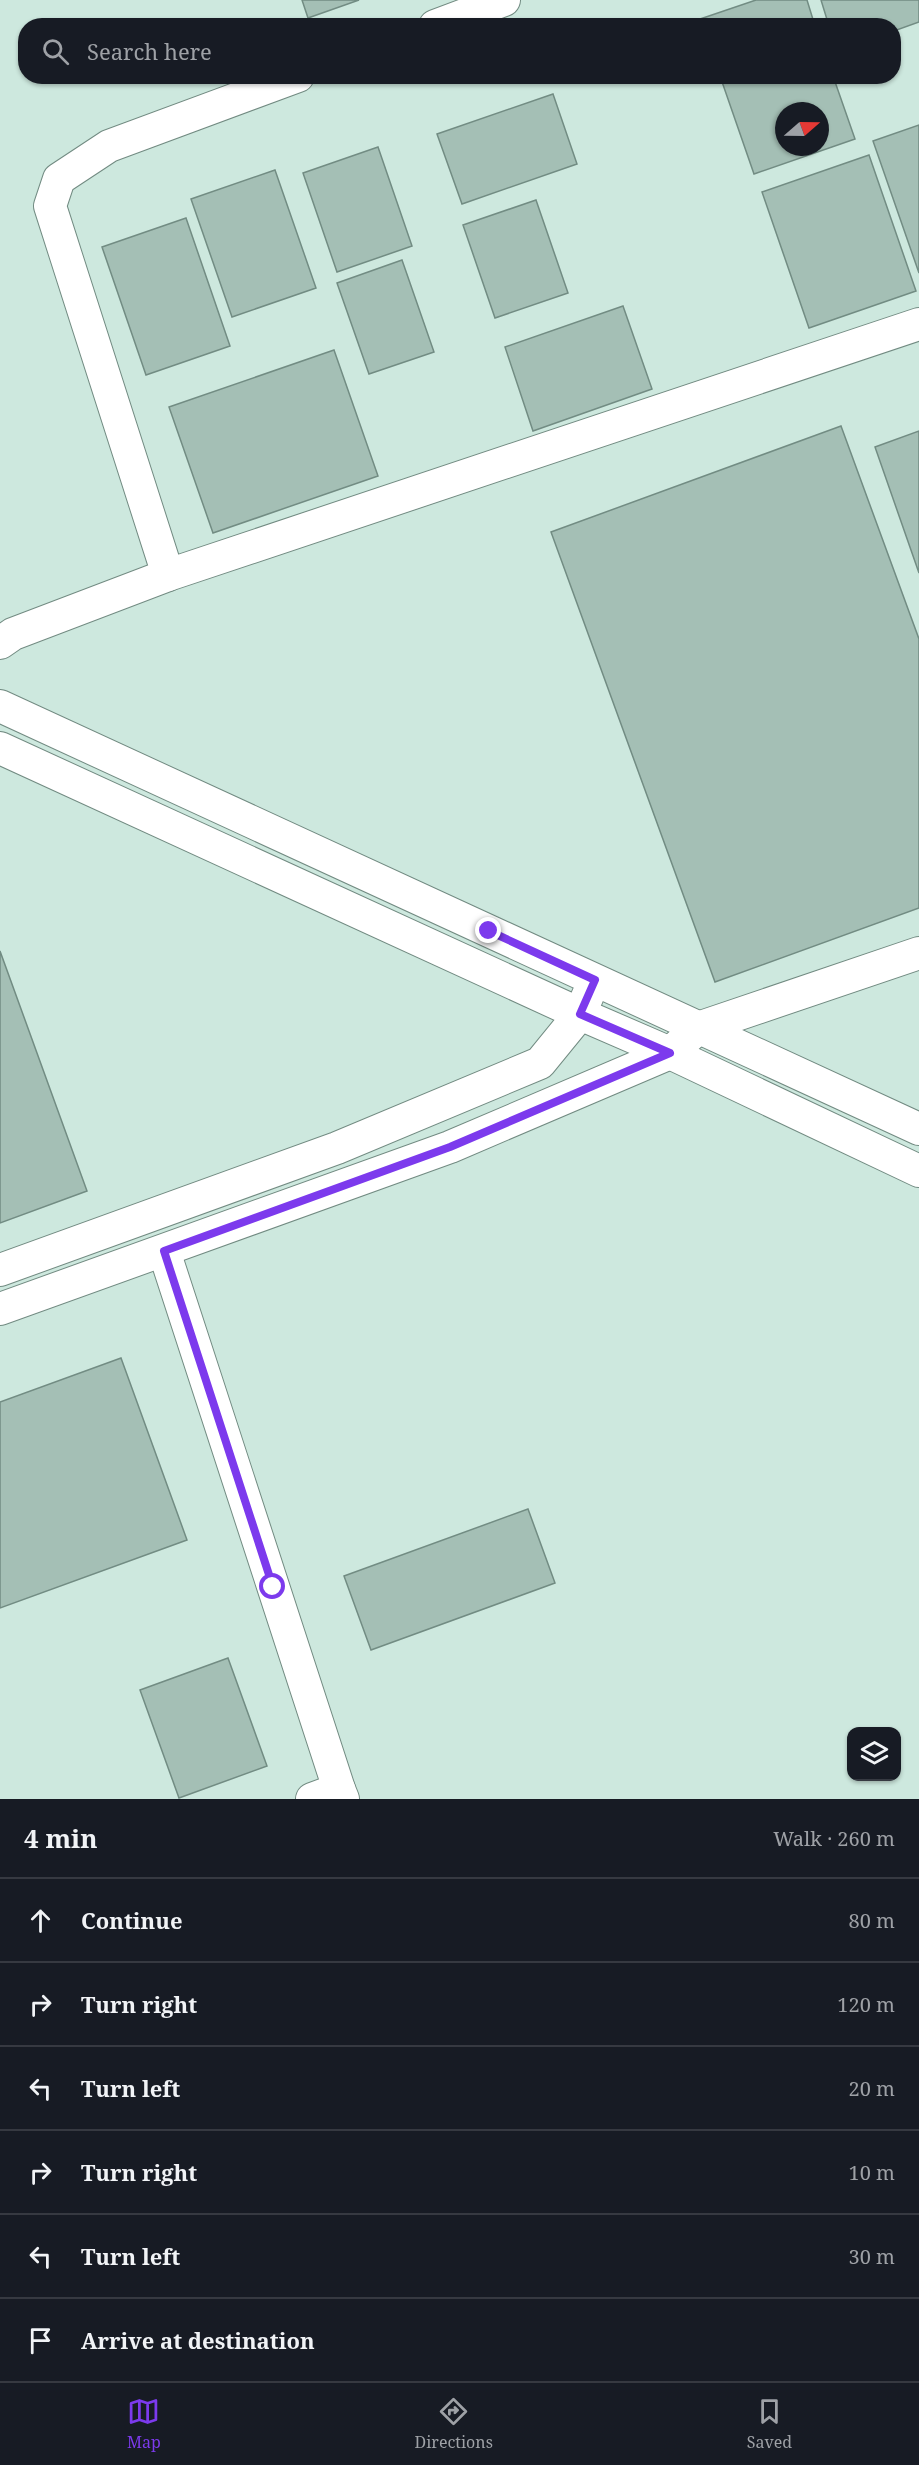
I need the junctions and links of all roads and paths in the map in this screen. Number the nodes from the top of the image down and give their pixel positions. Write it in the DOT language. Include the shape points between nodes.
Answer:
graph roads {
  1 [pos="504,0"];
  2 [pos="456,18"];
  3 [pos="277,84"];
  4 [pos="919,324"];
  5 [pos="168,575"];
  6 [pos="0,643"];
  7 [pos="0,706"];
  8 [pos="0,748"];
  9 [pos="919,953"];
  10 [pos="595,980"];
  11 [pos="580,1014"];
  12 [pos="698,1028"];
  13 [pos="670,1053"];
  14 [pos="919,1129"];
  15 [pos="919,1171"];
  16 [pos="164,1251"];
  17 [pos="0,1270"];
  18 [pos="0,1309"];
  19 [pos="332,1796"];
  1 -- 2 [label="street"];
  3 -- 5 [label="street" via="109,147 59,179 50,206"];
  4 -- 5 [label="street"];
  5 -- 6 [label="street" via="13,634"];
  7 -- 10 [label="street"];
  8 -- 11 [label="street"];
  9 -- 12 [label="street"];
  10 -- 11 [label="street"];
  10 -- 12 [label="street"];
  11 -- 13 [label="street"];
  11 -- 17 [label="street" via="540,1063 337,1148"];
  12 -- 13 [label="street"];
  12 -- 14 [label="street"];
  13 -- 15 [label="street"];
  13 -- 16 [label="street" via="450,1147"];
  16 -- 18 [label="street"];
  16 -- 19 [label="street"];
}
